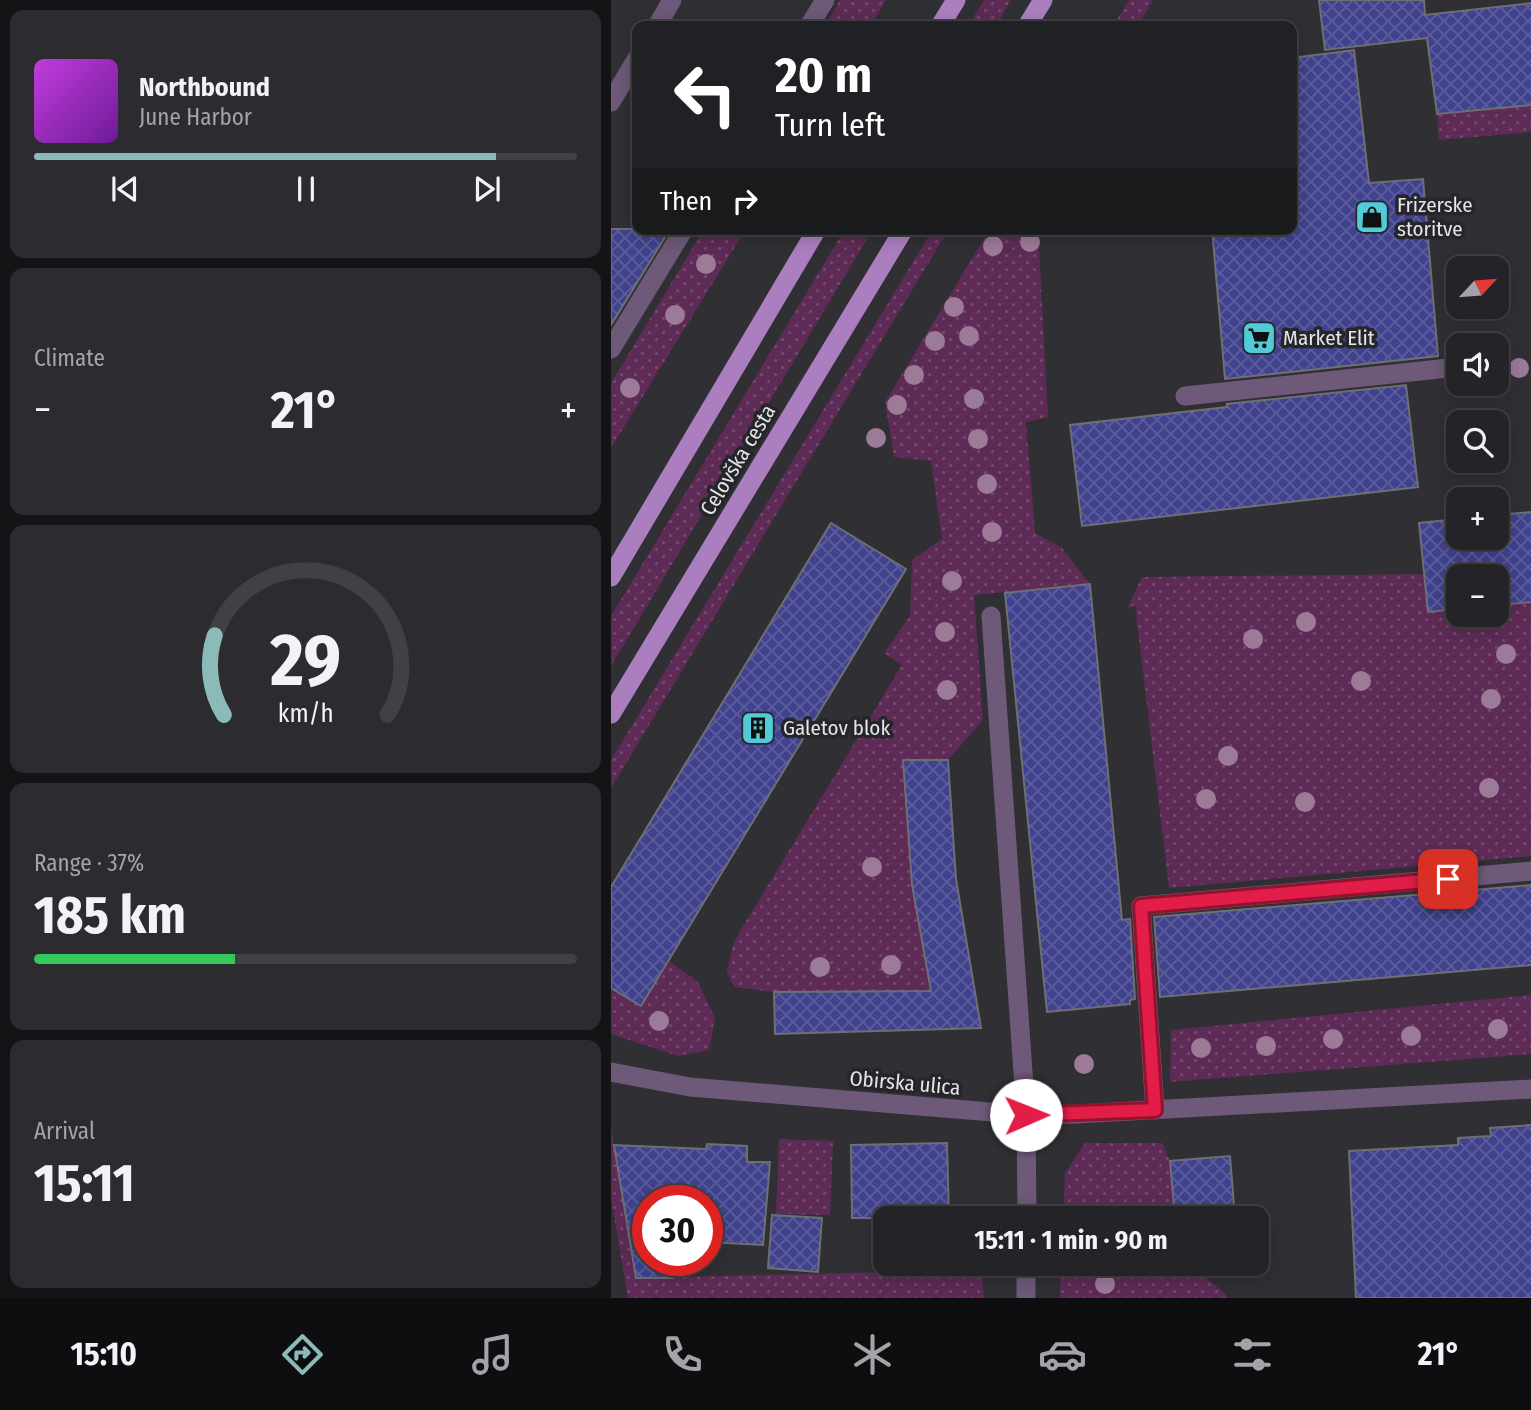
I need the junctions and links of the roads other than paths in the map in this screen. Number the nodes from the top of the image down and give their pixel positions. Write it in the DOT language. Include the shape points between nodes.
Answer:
graph roads {
  1 [pos="672,0"];
  2 [pos="825,0"];
  3 [pos="956,0"];
  4 [pos="1043,0"];
  5 [pos="660,21"];
  6 [pos="812,21"];
  7 [pos="943,21"];
  8 [pos="1030,21"];
  9 [pos="632,66"];
  10 [pos="611,102"];
  11 [pos="681,235"];
  12 [pos="813,235"];
  13 [pos="900,235"];
  14 [pos="611,349"];
  15 [pos="1446,367"];
  16 [pos="1185,396"];
  17 [pos="611,577"];
  18 [pos="991,616"];
  19 [pos="611,714"];
  20 [pos="1531,871"];
  21 [pos="611,1072"];
  22 [pos="1531,1088"];
  23 [pos="1155,1110"];
  24 [pos="1026,1115"];
  25 [pos="1027,1206"];
  26 [pos="1026,1276"];
  27 [pos="1026,1298"];
  1 -- 5 [label="street"];
  2 -- 6 [label="street"];
  3 -- 7 [label="main road"];
  4 -- 8 [label="main road"];
  9 -- 10 [label="street"];
  11 -- 14 [label="street"];
  12 -- 17 [label="main road"];
  13 -- 19 [label="main road, Celovška cesta"];
  15 -- 16 [label="street"];
  18 -- 24 [label="street"];
  20 -- 23 [label="street" via="1141,906"];
  21 -- 24 [label="street, Obirska ulica" via="690,1087"];
  22 -- 23 [label="street, Obirska ulica"];
  23 -- 24 [label="street, Obirska ulica"];
  24 -- 25 [label="street"];
  26 -- 27 [label="street"];
}
